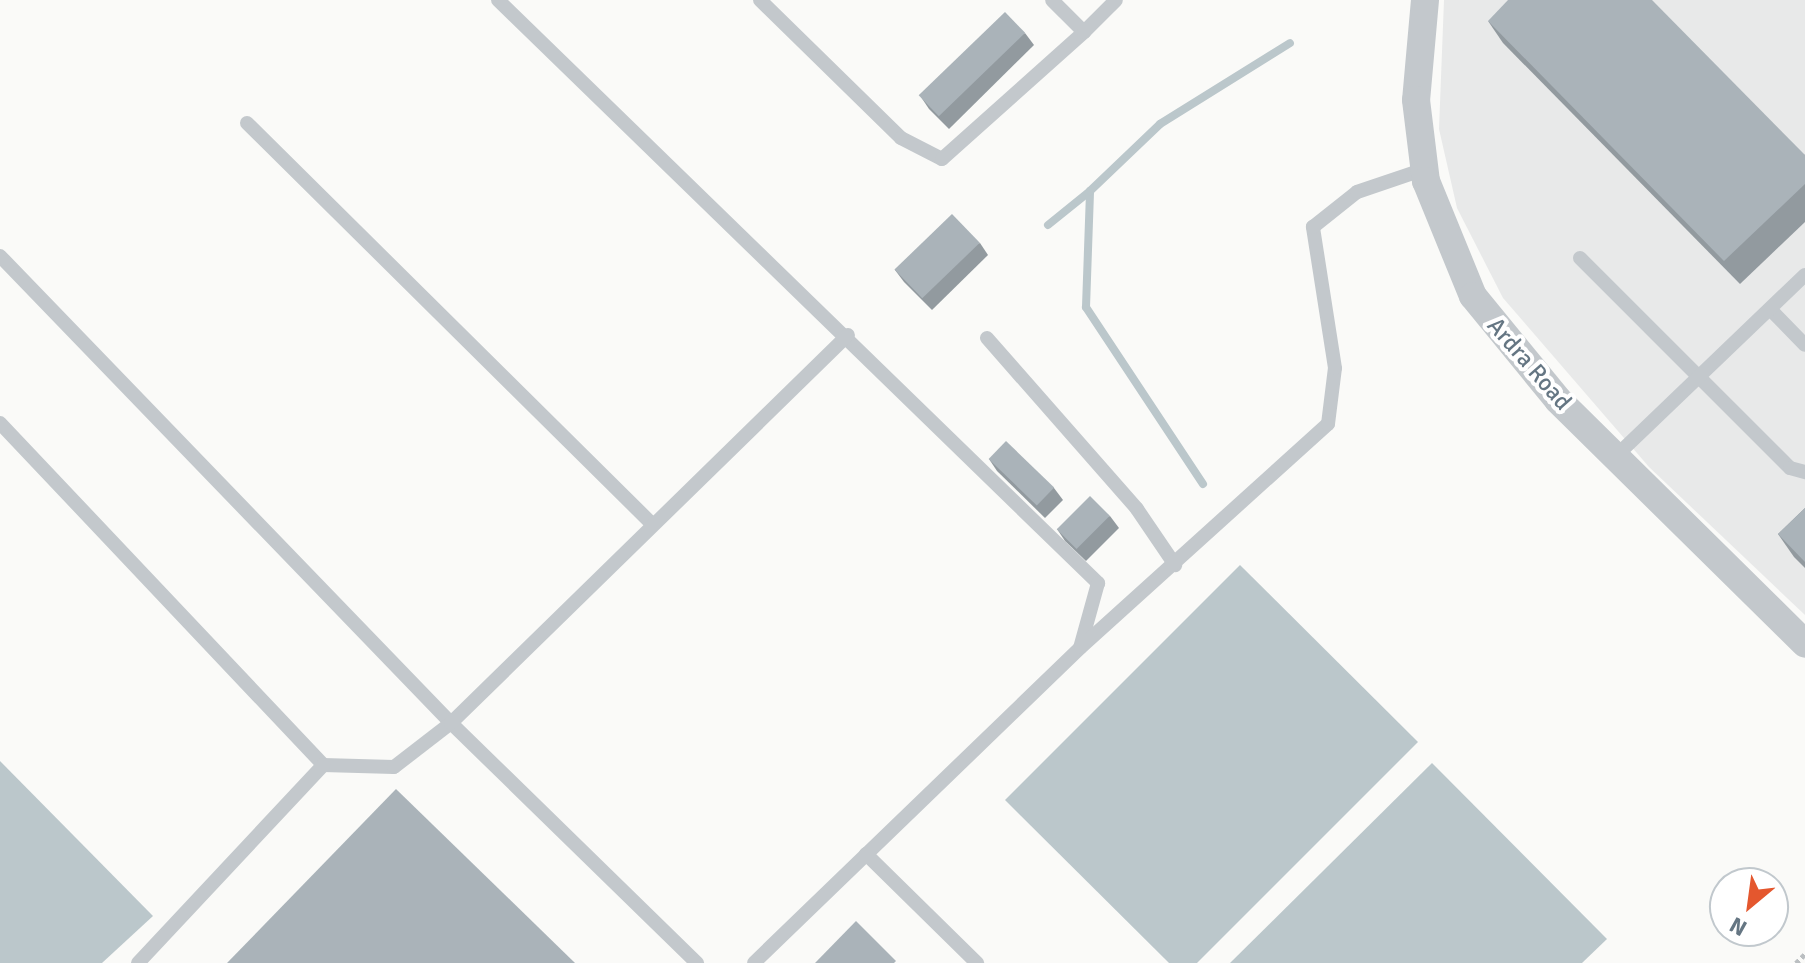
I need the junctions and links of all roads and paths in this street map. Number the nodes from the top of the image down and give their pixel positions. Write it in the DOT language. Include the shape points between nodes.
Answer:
graph roads {
  1 [pos="498,0"];
  2 [pos="760,0"];
  3 [pos="1052,0"];
  4 [pos="1116,0"];
  5 [pos="1422,11"];
  6 [pos="1084,32"];
  7 [pos="247,123"];
  8 [pos="1425,169"];
  9 [pos="0,256"];
  10 [pos="1580,258"];
  11 [pos="1805,275"];
  12 [pos="1770,309"];
  13 [pos="848,335"];
  14 [pos="987,338"];
  15 [pos="1805,345"];
  16 [pos="1698,375"];
  17 [pos="0,423"];
  18 [pos="1615,457"];
  19 [pos="1805,472"];
  20 [pos="649,521"];
  21 [pos="1175,565"];
  22 [pos="1805,644"];
  23 [pos="1080,648"];
  24 [pos="451,723"];
  25 [pos="323,765"];
  26 [pos="866,854"];
  27 [pos="1805,954"];
  28 [pos="138,963"];
  29 [pos="697,963"];
  30 [pos="754,963"];
  31 [pos="977,963"];
  32 [pos="1796,963"];
  1 -- 13 [label="lane"];
  2 -- 6 [label="lane" via="901,138 942,159"];
  3 -- 6 [label="lane"];
  4 -- 6 [label="lane"];
  5 -- 8 [label="street, Ardra Road" via="1416,100"];
  7 -- 20 [label="lane"];
  8 -- 18 [label="street, Ardra Road" via="1473,296 1507,346"];
  8 -- 21 [label="lane" via="1357,192 1313,227 1335,368 1328,424"];
  9 -- 24 [label="lane"];
  10 -- 16 [label="lane"];
  11 -- 12 [label="lane"];
  12 -- 15 [label="lane"];
  12 -- 16 [label="lane"];
  13 -- 20 [label="lane"];
  13 -- 23 [label="lane" via="1098,583"];
  14 -- 21 [label="lane" via="1137,509"];
  16 -- 18 [label="lane"];
  16 -- 19 [label="lane" via="1790,468"];
  17 -- 25 [label="lane"];
  18 -- 22 [label="street, Ardra Road"];
  20 -- 24 [label="lane"];
  21 -- 23 [label="lane"];
  23 -- 26 [label="lane"];
  24 -- 25 [label="lane" via="394,767"];
  24 -- 29 [label="lane"];
  25 -- 28 [label="lane"];
  26 -- 30 [label="lane"];
  26 -- 31 [label="lane"];
  27 -- 32 [label="path"];
}
